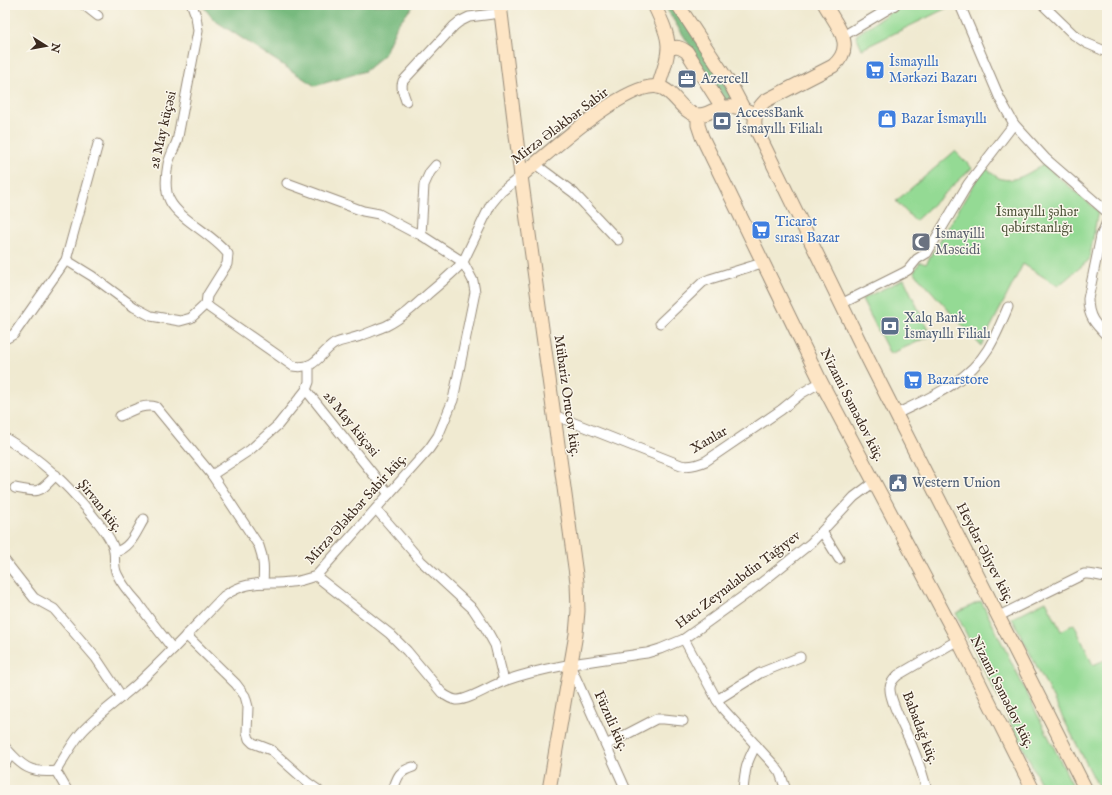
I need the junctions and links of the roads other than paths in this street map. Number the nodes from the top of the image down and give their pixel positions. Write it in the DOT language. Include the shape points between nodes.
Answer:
graph roads {
  1 [pos="84,5"];
  2 [pos="192,5"];
  3 [pos="654,5"];
  4 [pos="678,5"];
  5 [pos="825,5"];
  6 [pos="895,5"];
  7 [pos="960,5"];
  8 [pos="1043,5"];
  9 [pos="500,9"];
  10 [pos="98,16"];
  11 [pos="843,36"];
  12 [pos="669,49"];
  13 [pos="1107,52"];
  14 [pos="658,87"];
  15 [pos="406,101"];
  16 [pos="722,107"];
  17 [pos="743,108"];
  18 [pos="755,114"];
  19 [pos="698,115"];
  20 [pos="1014,124"];
  21 [pos="98,144"];
  22 [pos="534,164"];
  23 [pos="436,165"];
  24 [pos="520,176"];
  25 [pos="286,183"];
  26 [pos="1107,212"];
  27 [pos="1107,222"];
  28 [pos="421,234"];
  29 [pos="618,240"];
  30 [pos="66,260"];
  31 [pos="463,262"];
  32 [pos="762,263"];
  33 [pos="206,304"];
  34 [pos="841,304"];
  35 [pos="1008,307"];
  36 [pos="660,323"];
  37 [pos="1107,336"];
  38 [pos="5,337"];
  39 [pos="310,365"];
  40 [pos="821,382"];
  41 [pos="306,390"];
  42 [pos="896,414"];
  43 [pos="554,415"];
  44 [pos="120,416"];
  45 [pos="5,438"];
  46 [pos="56,474"];
  47 [pos="212,475"];
  48 [pos="874,482"];
  49 [pos="15,488"];
  50 [pos="389,494"];
  51 [pos="376,509"];
  52 [pos="144,519"];
  53 [pos="822,533"];
  54 [pos="115,552"];
  55 [pos="839,559"];
  56 [pos="5,561"];
  57 [pos="316,576"];
  58 [pos="1107,577"];
  59 [pos="263,583"];
  60 [pos="999,616"];
  61 [pos="186,635"];
  62 [pos="684,639"];
  63 [pos="958,640"];
  64 [pos="173,649"];
  65 [pos="800,657"];
  66 [pos="570,664"];
  67 [pos="504,681"];
  68 [pos="122,697"];
  69 [pos="717,700"];
  70 [pos="682,721"];
  71 [pos="606,745"];
  72 [pos="756,745"];
  73 [pos="5,747"];
  74 [pos="11,754"];
  75 [pos="5,764"];
  76 [pos="413,767"];
  77 [pos="56,771"];
  78 [pos="67,790"];
  79 [pos="318,790"];
  80 [pos="394,790"];
  81 [pos="549,790"];
  82 [pos="626,790"];
  83 [pos="743,790"];
  84 [pos="786,790"];
  85 [pos="927,790"];
  86 [pos="1033,790"];
  87 [pos="1086,790"];
  1 -- 10 [label="street"];
  2 -- 33 [label="street, 28 May küçəsi" via="198,23 195,47 177,141 168,164 166,179 167,193 178,211 221,245 228,254 227,264 207,296"];
  3 -- 12 [label="street" via="664,26"];
  4 -- 17 [label="street"];
  5 -- 11 [label="street"];
  6 -- 11 [label="street"];
  7 -- 20 [label="street" via="1000,99"];
  8 -- 13 [label="street" via="1074,35"];
  9 -- 15 [label="street" via="469,17 454,26 403,81 402,89"];
  9 -- 24 [label="street, Mübariz Orucov küç."];
  11 -- 18 [label="street" via="844,53 833,66 766,101"];
  12 -- 14 [label="street"];
  12 -- 16 [label="street" via="677,46 687,52"];
  14 -- 19 [label="street" via="666,90 688,111"];
  14 -- 22 [label="street, Mirzə Ələkbər Sabir" via="638,90 604,110"];
  16 -- 17 [label="street"];
  16 -- 19 [label="street"];
  17 -- 18 [label="street"];
  18 -- 34 [label="street, Heydər Əliyev küç." via="755,127"];
  19 -- 32 [label="street, Nizami Səmədov küç." via="702,137"];
  20 -- 26 [label="street" via="1046,159"];
  20 -- 34 [label="street" via="968,184 927,253 903,273"];
  21 -- 30 [label="street"];
  22 -- 24 [label="street, Mirzə Ələkbər Sabir"];
  22 -- 29 [label="street" via="582,200"];
  23 -- 28 [label="street" via="424,185"];
  24 -- 31 [label="street, Mirzə Ələkbər Sabir" via="491,204"];
  24 -- 43 [label="street, Mübariz Orucov küç."];
  25 -- 28 [label="street" via="362,211 379,214"];
  27 -- 37 [label="street" via="1088,299 1088,308 1094,323"];
  28 -- 31 [label="street"];
  30 -- 33 [label="street, 28 May küçəsi" via="151,316 180,321 191,318"];
  30 -- 38 [label="street" via="14,334"];
  31 -- 39 [label="street, Mirzə Ələkbər Sabir" via="400,318 368,333 334,344"];
  31 -- 50 [label="street, Mirzə Ələkbər Sabir küç." via="474,281 475,292 453,400 438,436"];
  32 -- 36 [label="street" via="703,282"];
  32 -- 40 [label="street, Nizami Səmədov küç."];
  33 -- 39 [label="street" via="293,366"];
  34 -- 42 [label="street, Heydər Əliyev küç."];
  35 -- 42 [label="street" via="988,349 974,368 943,391"];
  39 -- 41 [label="street"];
  40 -- 43 [label="street, Xanlar" via="697,465 680,464"];
  40 -- 48 [label="street, Nizami Səmədov küç."];
  41 -- 47 [label="street" via="268,435"];
  41 -- 50 [label="street, 28 May küçəsi"];
  42 -- 60 [label="street, Heydər Əliyev küç."];
  43 -- 66 [label="street, Mübariz Orucov küç." via="577,582 578,611"];
  44 -- 47 [label="street" via="145,406 156,407"];
  45 -- 46 [label="street, Şirvan küç."];
  46 -- 49 [label="street" via="42,489 35,491"];
  46 -- 54 [label="street, Şirvan küç." via="100,525"];
  47 -- 59 [label="street" via="259,546 263,557"];
  48 -- 53 [label="street, Hacı Zeynalabdin Tağıyev" via="854,497"];
  48 -- 63 [label="street, Nizami Səmədov küç."];
  50 -- 51 [label="street, Mirzə Ələkbər Sabir küç."];
  51 -- 57 [label="street, Mirzə Ələkbər Sabir küç."];
  51 -- 67 [label="street" via="421,561 473,609 495,645"];
  52 -- 54 [label="street" via="129,545"];
  53 -- 55 [label="street"];
  53 -- 62 [label="street, Hacı Zeynalabdin Tağıyev" via="756,588"];
  54 -- 64 [label="street, Şirvan küç." via="116,573"];
  56 -- 68 [label="street" via="34,598 54,609 96,658"];
  57 -- 59 [label="street, Mirzə Ələkbər Sabir küç." via="292,582"];
  57 -- 67 [label="street, Hacı Zeynalabdin Tağıyev" via="390,634 448,697 456,700 466,698"];
  58 -- 60 [label="street" via="1084,574"];
  59 -- 61 [label="street, Mirzə Ələkbər Sabir küç." via="234,589"];
  60 -- 87 [label="street, Heydər Əliyev küç."];
  61 -- 64 [label="street, Mirzə Ələkbər Sabir küç."];
  61 -- 79 [label="street" via="245,696 249,739 271,750"];
  62 -- 66 [label="street, Hacı Zeynalabdin Tağıyev" via="647,653"];
  62 -- 69 [label="street"];
  63 -- 85 [label="street, Babadağ küç." via="898,675 890,688"];
  63 -- 86 [label="street, Nizami Səmədov küç."];
  64 -- 68 [label="street, Mirzə Ələkbər Sabir küç."];
  65 -- 69 [label="street" via="760,673"];
  66 -- 67 [label="street, Hacı Zeynalabdin Tağıyev"];
  66 -- 71 [label="street, Füzuli küç."];
  66 -- 81 [label="street, Mübariz Orucov küç."];
  68 -- 77 [label="street, Mirzə Ələkbər Sabir küç." via="81,733"];
  69 -- 72 [label="street"];
  70 -- 71 [label="street" via="656,719"];
  71 -- 82 [label="street, Füzuli küç."];
  72 -- 83 [label="street" via="745,768"];
  72 -- 84 [label="street" via="780,773"];
  73 -- 74 [label="street"];
  74 -- 75 [label="street"];
  74 -- 77 [label="street" via="35,772"];
  76 -- 80 [label="street" via="402,771"];
  77 -- 78 [label="street"];
}
